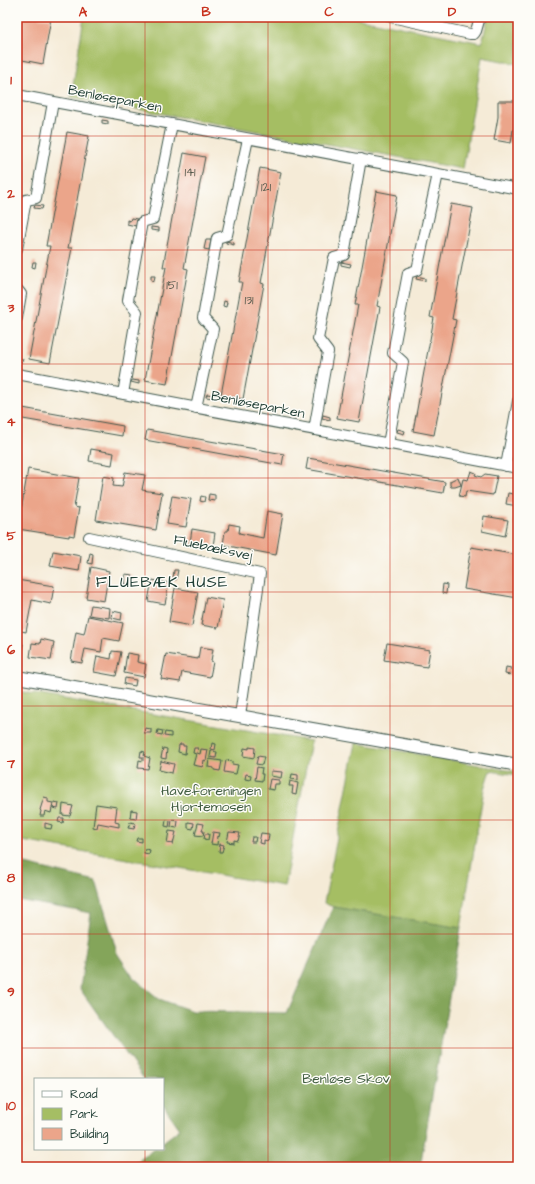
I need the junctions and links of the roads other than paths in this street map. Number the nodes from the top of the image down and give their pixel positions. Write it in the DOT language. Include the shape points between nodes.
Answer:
graph roads {
  1 [pos="391,17"];
  2 [pos="480,17"];
  3 [pos="17,95"];
  4 [pos="54,102"];
  5 [pos="172,124"];
  6 [pos="248,139"];
  7 [pos="361,160"];
  8 [pos="438,174"];
  9 [pos="518,189"];
  10 [pos="17,249"];
  11 [pos="17,289"];
  12 [pos="17,318"];
  13 [pos="17,374"];
  14 [pos="123,394"];
  15 [pos="518,401"];
  16 [pos="196,408"];
  17 [pos="314,430"];
  18 [pos="388,444"];
  19 [pos="506,466"];
  20 [pos="518,468"];
  21 [pos="90,537"];
  22 [pos="17,677"];
  23 [pos="240,716"];
  24 [pos="518,765"];
  1 -- 2 [label="street" via="474,34"];
  3 -- 4 [label="street, Benløseparken"];
  4 -- 5 [label="street, Benløseparken"];
  4 -- 10 [label="street, Benløseparken" via="36,198 26,200"];
  5 -- 6 [label="street, Benløseparken"];
  5 -- 14 [label="street, Benløseparken" via="153,219 142,222 128,300 137,312"];
  6 -- 7 [label="street, Benløseparken"];
  6 -- 16 [label="street, Benløseparken" via="227,235 217,238 202,318 213,329"];
  7 -- 8 [label="street, Benløseparken"];
  7 -- 17 [label="street, Benløseparken" via="344,256 334,258 318,339 328,352"];
  8 -- 9 [label="street, Benløseparken"];
  8 -- 18 [label="street" via="417,270 408,274 393,353 403,362"];
  11 -- 12 [label="street" via="21,294"];
  13 -- 14 [label="street, Benløseparken"];
  14 -- 16 [label="street, Benløseparken"];
  15 -- 19 [label="street"];
  16 -- 17 [label="street, Benløseparken"];
  17 -- 18 [label="street, Benløseparken"];
  18 -- 19 [label="street, Benløseparken"];
  19 -- 20 [label="street, Benløseparken"];
  21 -- 23 [label="street, Fluebæksvej" via="260,574"];
  22 -- 23 [label="street"];
  23 -- 24 [label="street"];
}
